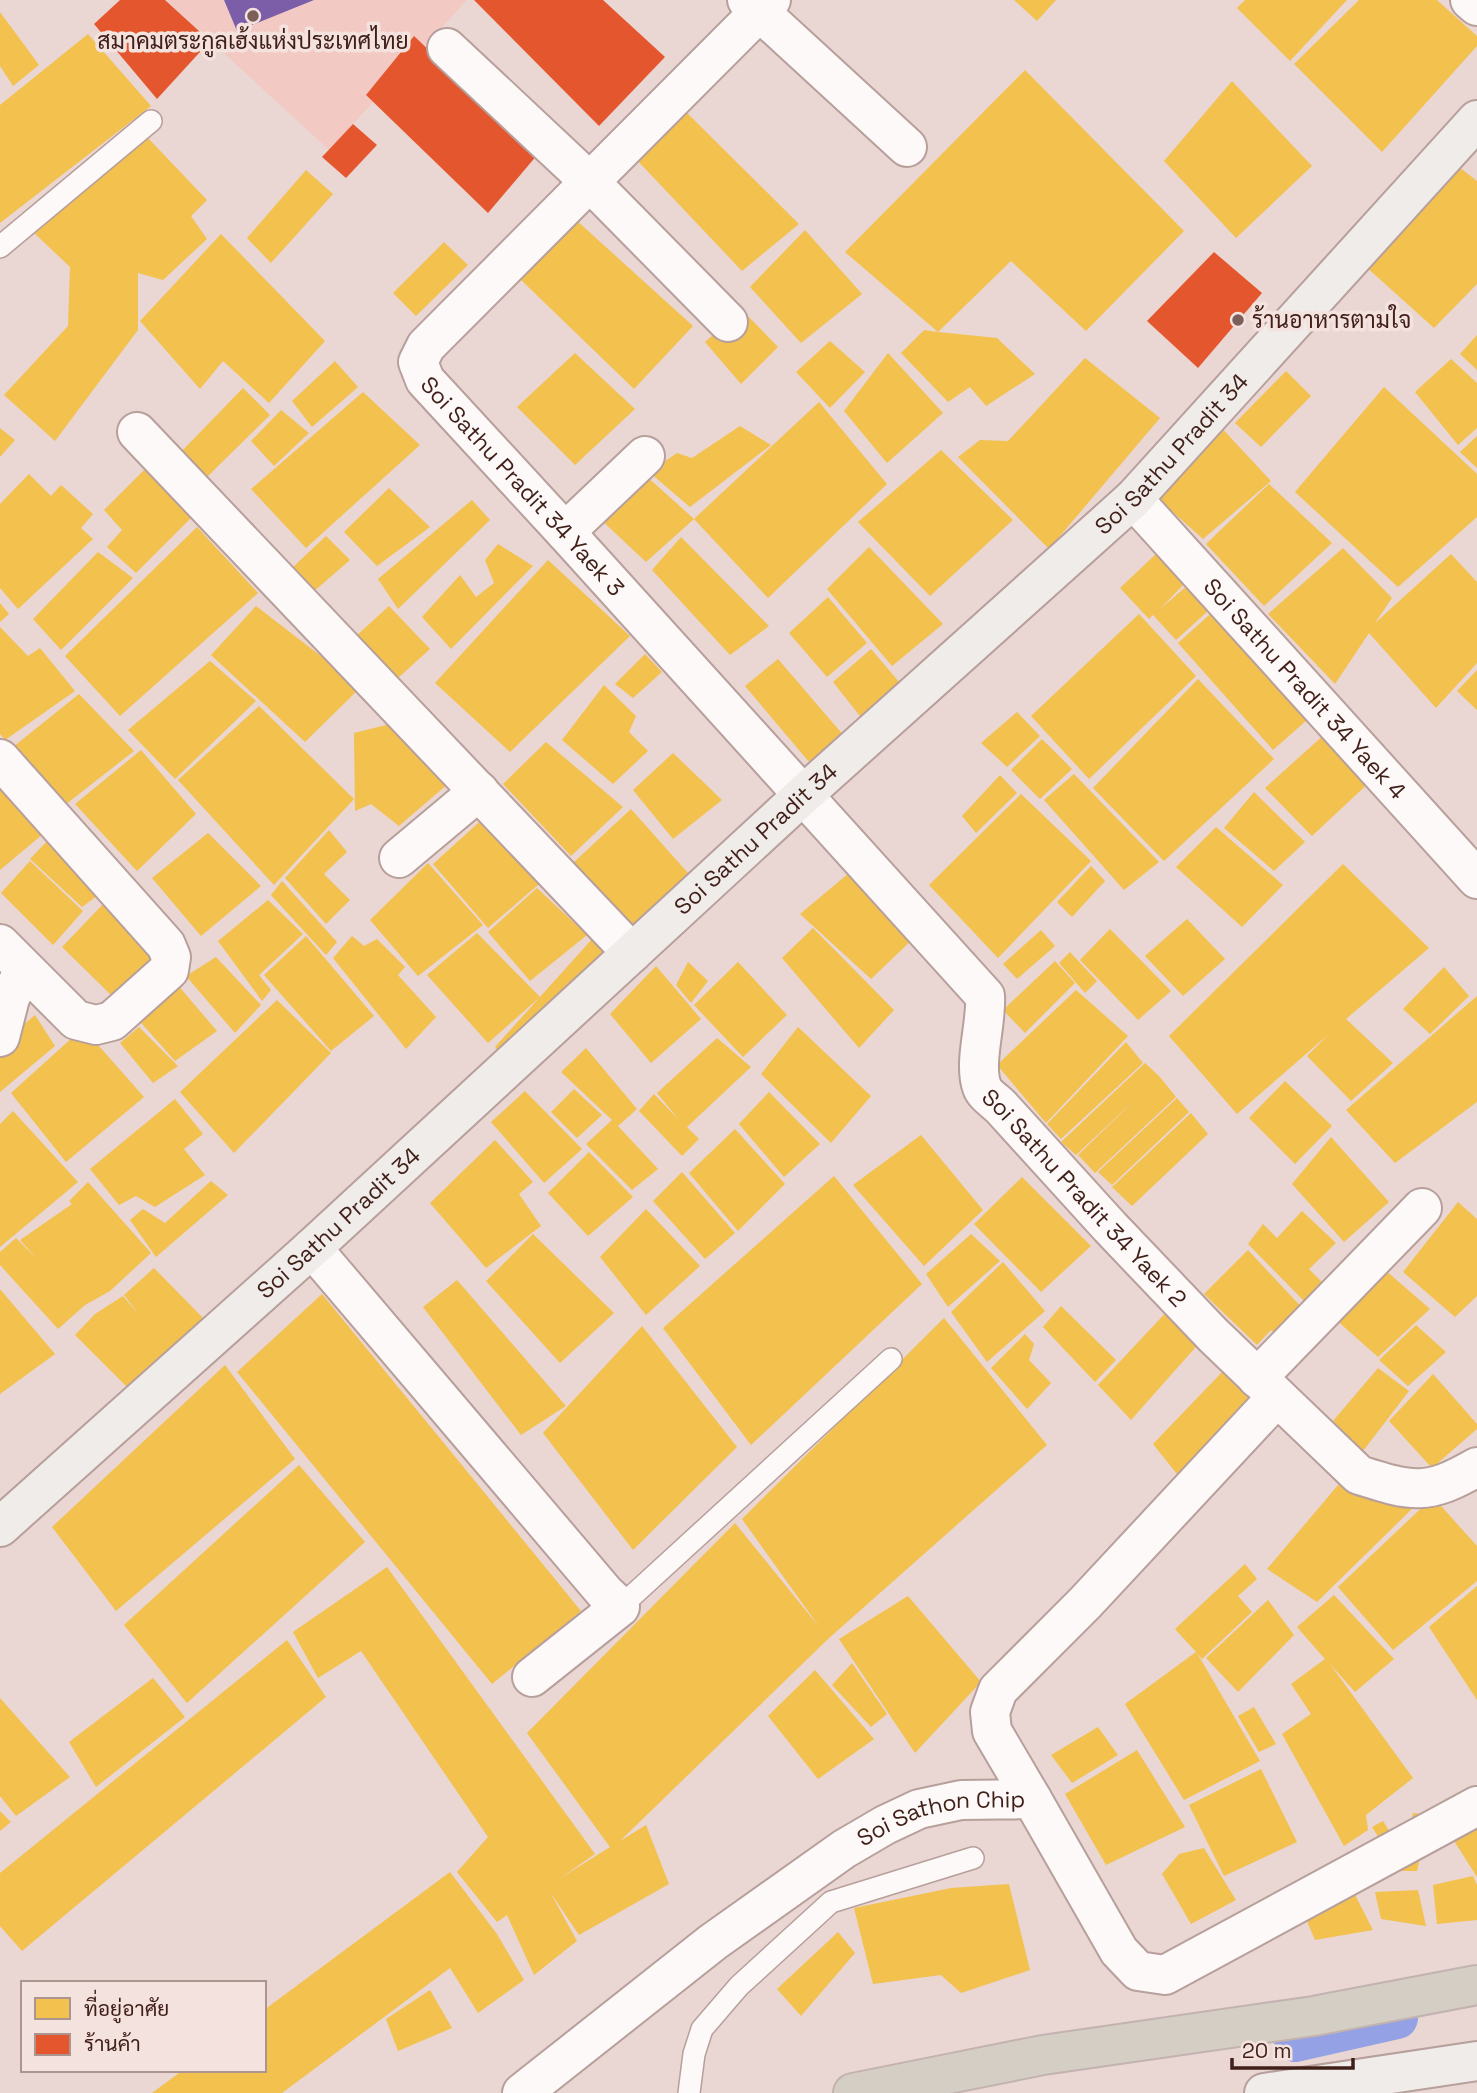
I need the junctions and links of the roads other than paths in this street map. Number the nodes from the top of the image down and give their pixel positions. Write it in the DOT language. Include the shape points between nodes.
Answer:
graph roads {
  1 [pos="1470,0"];
  2 [pos="759,4"];
  3 [pos="1477,6"];
  4 [pos="447,48"];
  5 [pos="1477,120"];
  6 [pos="151,121"];
  7 [pos="908,147"];
  8 [pos="590,182"];
  9 [pos="0,247"];
  10 [pos="728,322"];
  11 [pos="137,432"];
  12 [pos="645,456"];
  13 [pos="1133,499"];
  14 [pos="565,531"];
  15 [pos="0,759"];
  16 [pos="479,790"];
  17 [pos="802,796"];
  18 [pos="399,858"];
  19 [pos="1477,879"];
  20 [pos="632,953"];
  21 [pos="12,956"];
  22 [pos="0,1037"];
  23 [pos="1422,1208"];
  24 [pos="312,1248"];
  25 [pos="891,1359"];
  26 [pos="1267,1387"];
  27 [pos="1477,1467"];
  28 [pos="0,1527"];
  29 [pos="620,1607"];
  30 [pos="532,1677"];
  31 [pos="1032,1799"];
  32 [pos="1477,1806"];
  33 [pos="973,1858"];
  34 [pos="1477,1985"];
  35 [pos="1477,2060"];
  36 [pos="522,2093"];
  37 [pos="689,2093"];
  38 [pos="853,2093"];
  39 [pos="1264,2093"];
  1 -- 3 [label="street"];
  2 -- 7 [label="street"];
  2 -- 8 [label="street, Soi Sathu Pradit 34 Yaek 3"];
  4 -- 8 [label="street"];
  5 -- 13 [label="street, Soi Sathu Pradit 34"];
  6 -- 9 [label="lane"];
  8 -- 10 [label="street"];
  8 -- 14 [label="street, Soi Sathu Pradit 34 Yaek 3" via="426,346 418,362 425,380"];
  11 -- 16 [label="street"];
  12 -- 14 [label="street"];
  13 -- 17 [label="street, Soi Sathu Pradit 34"];
  13 -- 19 [label="street, Soi Sathu Pradit 34 Yaek 4"];
  14 -- 17 [label="street, Soi Sathu Pradit 34 Yaek 3"];
  15 -- 21 [label="street" via="166,945 171,957 169,970 113,1021 96,1025 76,1020"];
  16 -- 18 [label="street"];
  16 -- 20 [label="street"];
  17 -- 20 [label="street, Soi Sathu Pradit 34"];
  17 -- 26 [label="street, Soi Sathu Pradit 34 Yaek 2" via="985,996 978,1066 982,1089"];
  20 -- 24 [label="street, Soi Sathu Pradit 34"];
  21 -- 22 [label="street"];
  23 -- 26 [label="street"];
  24 -- 28 [label="street, Soi Sathu Pradit 34"];
  24 -- 29 [label="street"];
  25 -- 29 [label="lane"];
  26 -- 27 [label="street, Soi Sathu Pradit 34 Yaek 2" via="1359,1475 1424,1490"];
  26 -- 31 [label="street" via="1085,1603 998,1690 989,1712 992,1731"];
  29 -- 30 [label="street"];
  31 -- 32 [label="street, Soi Sathon Chip" via="1119,1951 1138,1971 1165,1975"];
  31 -- 36 [label="street, Soi Sathon Chip" via="961,1800 919,1809 885,1825 713,1941"];
  33 -- 37 [label="lane" via="831,1902 739,1986 702,2029"];
  34 -- 38 [label="highway" via="1314,2016 1043,2055"];
  35 -- 39 [label="street"];
}
